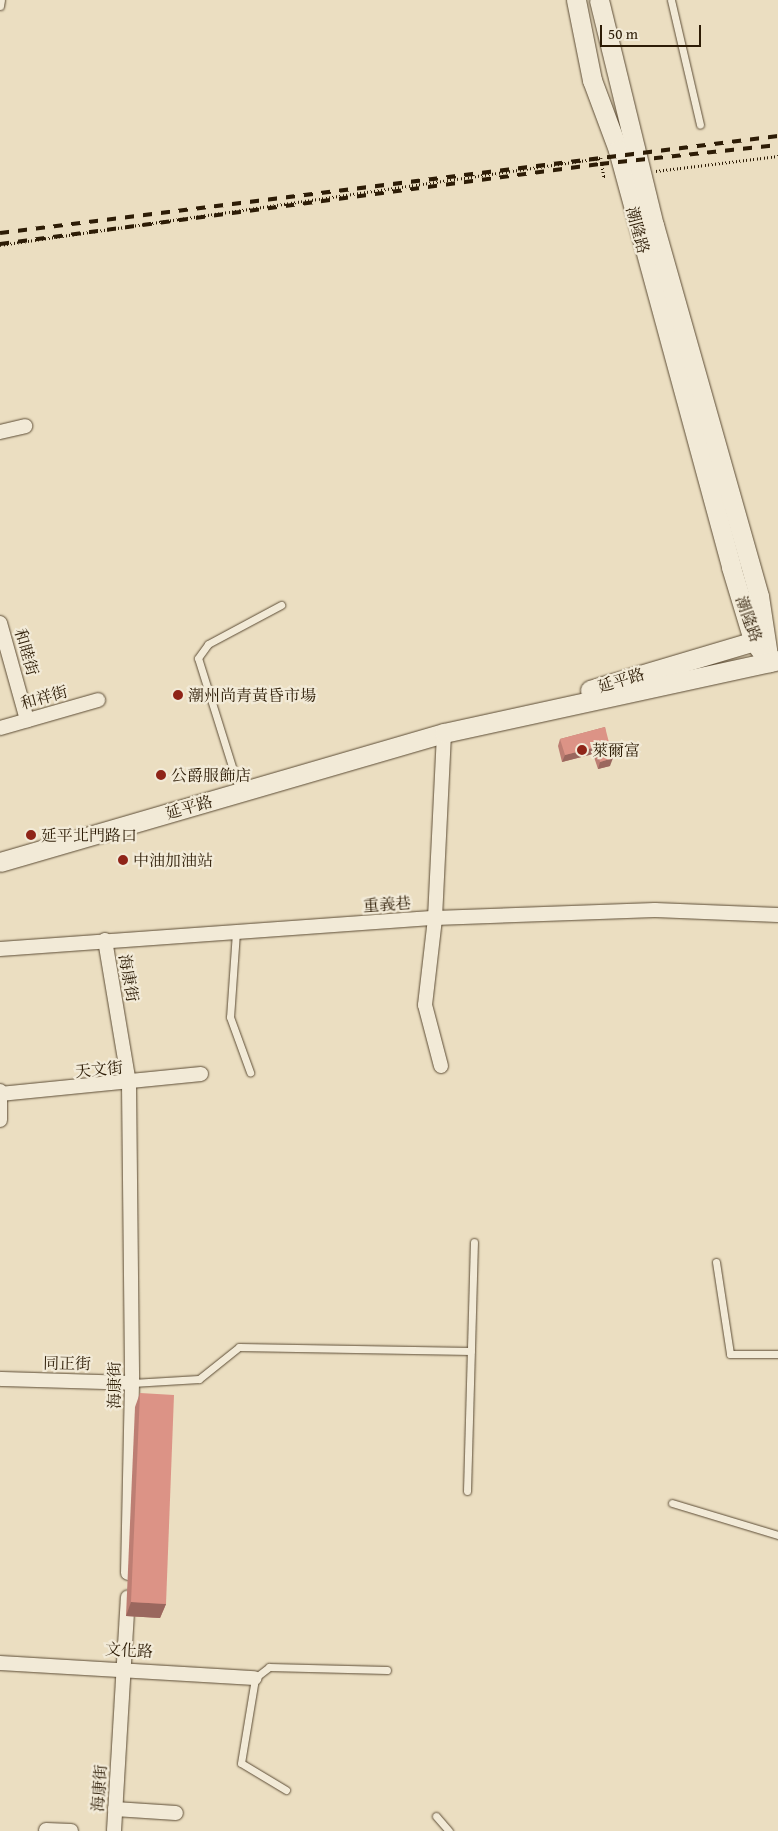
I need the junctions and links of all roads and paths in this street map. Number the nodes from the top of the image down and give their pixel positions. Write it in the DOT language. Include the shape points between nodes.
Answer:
graph roads {
  1 [pos="1,0"];
  2 [pos="576,0"];
  3 [pos="599,0"];
  4 [pos="671,0"];
  5 [pos="0,6"];
  6 [pos="700,125"];
  7 [pos="778,156"];
  8 [pos="632,174"];
  9 [pos="0,245"];
  10 [pos="25,426"];
  11 [pos="0,432"];
  12 [pos="281,605"];
  13 [pos="0,623"];
  14 [pos="767,637"];
  15 [pos="774,661"];
  16 [pos="98,700"];
  17 [pos="28,720"];
  18 [pos="0,728"];
  19 [pos="465,728"];
  20 [pos="444,733"];
  21 [pos="241,792"];
  22 [pos="0,862"];
  23 [pos="778,915"];
  24 [pos="436,918"];
  25 [pos="236,931"];
  26 [pos="105,940"];
  27 [pos="0,949"];
  28 [pos="441,1066"];
  29 [pos="250,1072"];
  30 [pos="201,1074"];
  31 [pos="129,1084"];
  32 [pos="0,1093"];
  33 [pos="0,1120"];
  34 [pos="474,1242"];
  35 [pos="716,1262"];
  36 [pos="471,1351"];
  37 [pos="778,1354"];
  38 [pos="0,1379"];
  39 [pos="132,1383"];
  40 [pos="467,1490"];
  41 [pos="672,1503"];
  42 [pos="778,1534"];
  43 [pos="0,1663"];
  44 [pos="126,1667"];
  45 [pos="387,1670"];
  46 [pos="255,1678"];
  47 [pos="286,1790"];
  48 [pos="115,1809"];
  49 [pos="176,1813"];
  50 [pos="436,1816"];
  51 [pos="46,1830"];
  52 [pos="71,1831"];
  53 [pos="114,1831"];
  54 [pos="449,1831"];
  1 -- 5 [label="lane"];
  2 -- 8 [label="street, 潮隆路" via="592,80"];
  3 -- 8 [label="street, 潮隆路"];
  4 -- 6 [label="lane"];
  7 -- 8 [label="path"];
  8 -- 9 [label="path" via="604,178 601,158"];
  8 -- 14 [label="street, 潮隆路"];
  10 -- 11 [label="street"];
  12 -- 21 [label="lane" via="208,644 198,658"];
  13 -- 17 [label="street, 和睦街"];
  14 -- 15 [label="street, 潮隆路"];
  14 -- 19 [label="street, 延平路"];
  15 -- 19 [label="street, 延平路"];
  16 -- 17 [label="street, 和祥街"];
  17 -- 18 [label="street, 和祥街"];
  19 -- 20 [label="street, 延平路"];
  20 -- 21 [label="street, 延平路"];
  20 -- 24 [label="street"];
  21 -- 22 [label="street, 延平路"];
  23 -- 24 [label="street, 重義巷" via="655,910"];
  24 -- 25 [label="street, 重義巷"];
  24 -- 28 [label="street" via="424,1005"];
  25 -- 26 [label="street, 重義巷"];
  25 -- 29 [label="lane" via="230,1017"];
  26 -- 27 [label="street, 重義巷"];
  26 -- 31 [label="street, 海康街"];
  30 -- 31 [label="street, 天文街"];
  31 -- 32 [label="street, 天文街"];
  31 -- 39 [label="street, 海康街"];
  32 -- 33 [label="street"];
  34 -- 36 [label="lane"];
  35 -- 37 [label="lane" via="730,1354"];
  36 -- 39 [label="lane" via="239,1347 199,1379"];
  36 -- 40 [label="lane"];
  38 -- 39 [label="street, 同正街"];
  39 -- 44 [label="street, 海康街"];
  41 -- 42 [label="lane"];
  43 -- 44 [label="street, 文化路"];
  44 -- 46 [label="street, 文化路"];
  44 -- 48 [label="street, 海康街"];
  45 -- 46 [label="lane" via="269,1667"];
  46 -- 47 [label="lane" via="241,1763"];
  48 -- 49 [label="street"];
  48 -- 53 [label="street, 海康街"];
  50 -- 54 [label="lane"];
  51 -- 52 [label="street"];
}
